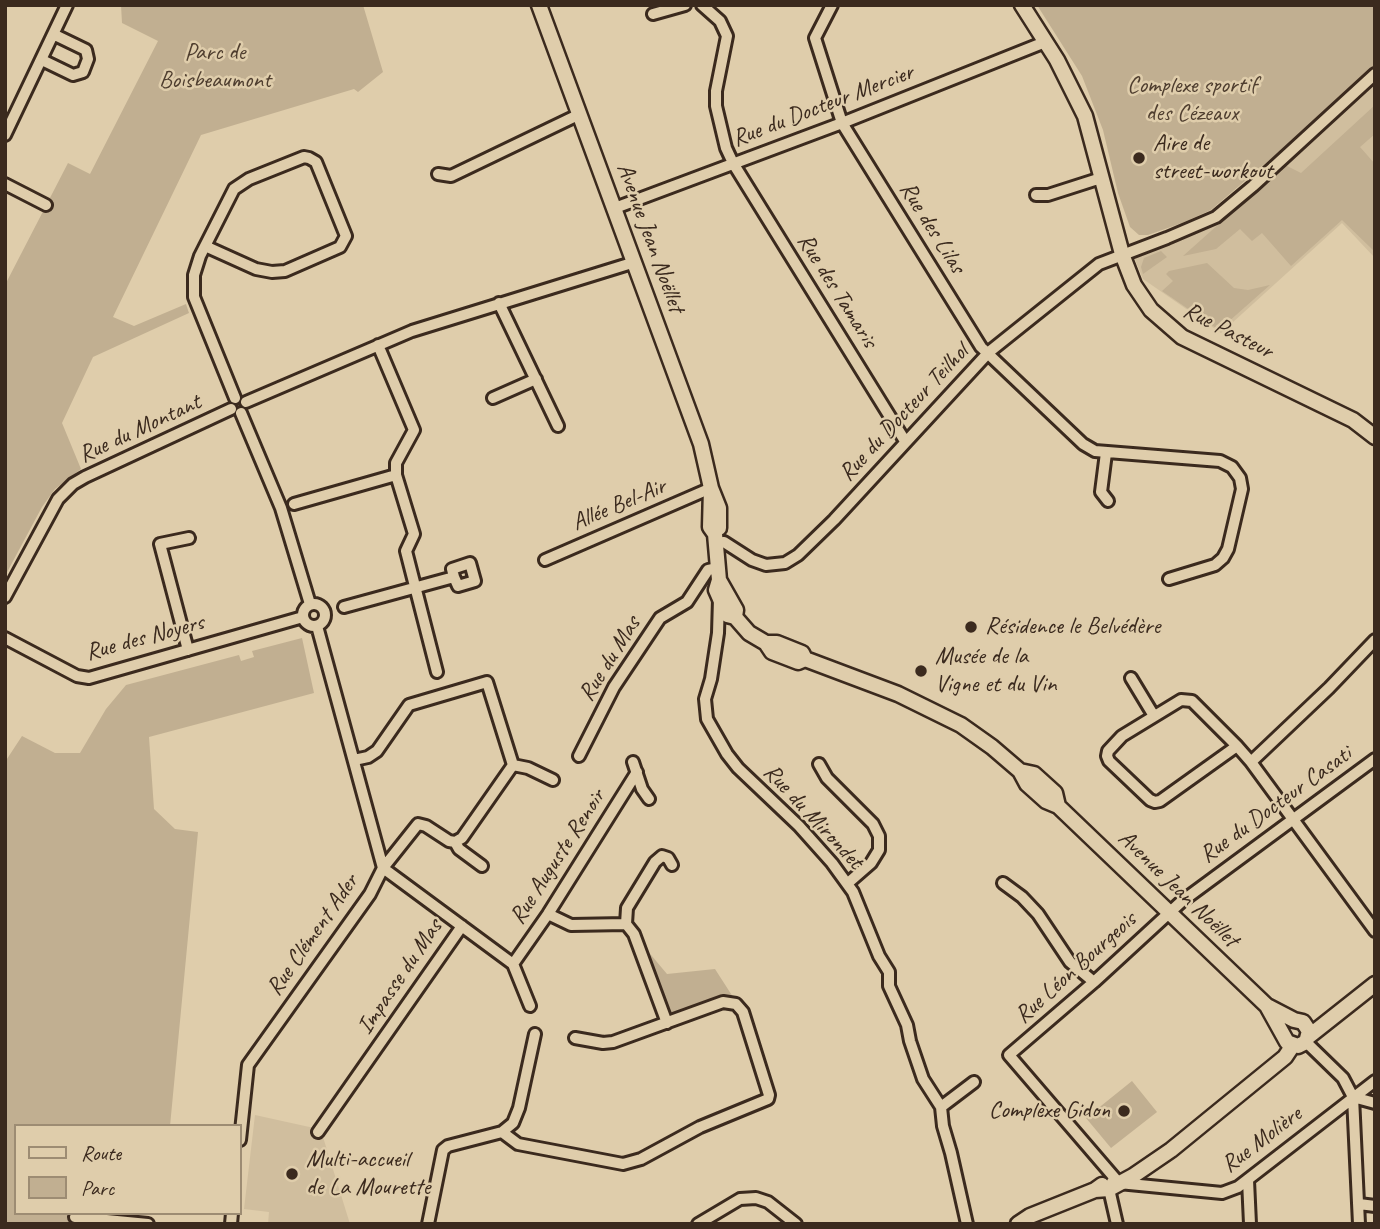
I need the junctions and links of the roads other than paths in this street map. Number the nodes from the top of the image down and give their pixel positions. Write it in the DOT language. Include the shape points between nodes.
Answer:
graph roads {
  1 [pos="67,5"];
  2 [pos="539,5"];
  3 [pos="685,5"];
  4 [pos="702,5"];
  5 [pos="832,5"];
  6 [pos="1022,5"];
  7 [pos="653,14"];
  8 [pos="55,35"];
  9 [pos="1045,42"];
  10 [pos="42,60"];
  11 [pos="1375,74"];
  12 [pos="580,114"];
  13 [pos="842,123"];
  14 [pos="5,135"];
  15 [pos="733,163"];
  16 [pos="438,174"];
  17 [pos="1101,178"];
  18 [pos="5,184"];
  19 [pos="1036,194"];
  20 [pos="46,205"];
  21 [pos="615,208"];
  22 [pos="205,246"];
  23 [pos="1122,254"];
  24 [pos="635,262"];
  25 [pos="499,303"];
  26 [pos="378,345"];
  27 [pos="989,352"];
  28 [pos="536,379"];
  29 [pos="493,398"];
  30 [pos="238,406"];
  31 [pos="558,426"];
  32 [pos="1375,437"];
  33 [pos="905,441"];
  34 [pos="1106,453"];
  35 [pos="396,475"];
  36 [pos="711,488"];
  37 [pos="1108,502"];
  38 [pos="294,504"];
  39 [pos="189,538"];
  40 [pos="715,539"];
  41 [pos="545,560"];
  42 [pos="473,572"];
  43 [pos="718,574"];
  44 [pos="1169,579"];
  45 [pos="415,588"];
  46 [pos="5,597"];
  47 [pos="719,598"];
  48 [pos="310,604"];
  49 [pos="344,607"];
  50 [pos="303,617"];
  51 [pos="734,617"];
  52 [pos="317,626"];
  53 [pos="718,633"];
  54 [pos="5,638"];
  55 [pos="1375,640"];
  56 [pos="188,650"];
  57 [pos="437,672"];
  58 [pos="1132,678"];
  59 [pos="1154,716"];
  60 [pos="1237,746"];
  61 [pos="579,756"];
  62 [pos="1375,759"];
  63 [pos="354,760"];
  64 [pos="1251,762"];
  65 [pos="819,764"];
  66 [pos="513,765"];
  67 [pos="553,780"];
  68 [pos="649,799"];
  69 [pos="1293,819"];
  70 [pos="455,842"];
  71 [pos="672,864"];
  72 [pos="482,866"];
  73 [pos="383,869"];
  74 [pos="848,883"];
  75 [pos="1003,883"];
  76 [pos="1170,911"];
  77 [pos="548,914"];
  78 [pos="626,924"];
  79 [pos="462,926"];
  80 [pos="1375,931"];
  81 [pos="513,964"];
  82 [pos="1094,982"];
  83 [pos="1375,984"];
  84 [pos="1346,1005"];
  85 [pos="530,1006"];
  86 [pos="1267,1006"];
  87 [pos="1298,1021"];
  88 [pos="667,1023"];
  89 [pos="535,1034"];
  90 [pos="575,1038"];
  91 [pos="1295,1039"];
  92 [pos="1375,1081"];
  93 [pos="974,1082"];
  94 [pos="1353,1097"];
  95 [pos="1375,1103"];
  96 [pos="941,1107"];
  97 [pos="242,1124"];
  98 [pos="318,1132"];
  99 [pos="502,1132"];
  100 [pos="1248,1180"];
  101 [pos="1109,1185"];
  102 [pos="1359,1204"];
  103 [pos="1375,1206"];
  104 [pos="75,1217"];
  105 [pos="148,1224"];
  106 [pos="428,1224"];
  107 [pos="698,1224"];
  108 [pos="796,1224"];
  109 [pos="967,1224"];
  110 [pos="1018,1224"];
  111 [pos="1117,1224"];
  112 [pos="1250,1224"];
  113 [pos="1359,1224"];
  1 -- 8 [label="street"];
  2 -- 12 [label="main road, Avenue Jean Noëllet"];
  3 -- 7 [label="street"];
  4 -- 15 [label="street, Rue des Tamaris" via="720,21 727,36 716,106"];
  5 -- 13 [label="street, Rue des Lilas" via="815,38"];
  6 -- 9 [label="main road, Rue Pasteur"];
  8 -- 10 [label="street"];
  8 -- 10 [label="street" via="86,50 83,72 73,75"];
  9 -- 13 [label="street, Rue du Docteur Mercier"];
  9 -- 17 [label="main road, Rue Pasteur" via="1084,117"];
  10 -- 14 [label="street"];
  11 -- 23 [label="street, Rue du Docteur Teilhol" via="1216,217"];
  12 -- 16 [label="street" via="450,176"];
  12 -- 21 [label="main road, Avenue Jean Noëllet"];
  13 -- 15 [label="street, Rue du Docteur Mercier"];
  13 -- 27 [label="street, Rue des Lilas" via="981,347"];
  15 -- 21 [label="street, Rue du Docteur Mercier"];
  15 -- 33 [label="street, Rue des Tamaris"];
  17 -- 19 [label="street" via="1048,195"];
  17 -- 23 [label="main road, Rue Pasteur"];
  18 -- 20 [label="street"];
  21 -- 24 [label="main road, Avenue Jean Noëllet"];
  22 -- 22 [label="street" via="234,189 304,157 316,162 346,236 340,247 285,271 272,272"];
  22 -- 30 [label="street" via="194,275 194,297"];
  23 -- 27 [label="street, Rue du Docteur Teilhol" via="1099,264"];
  23 -- 32 [label="main road, Rue Pasteur" via="1138,292 1164,324 1182,337 1331,408"];
  24 -- 25 [label="street, Rue du Montant"];
  24 -- 36 [label="main road, Avenue Jean Noëllet" via="701,444"];
  25 -- 26 [label="street, Rue du Montant"];
  25 -- 28 [label="street"];
  26 -- 30 [label="street, Rue du Montant"];
  26 -- 35 [label="street" via="414,430 396,463"];
  27 -- 33 [label="street, Rue du Docteur Teilhol"];
  27 -- 34 [label="street, Rue des Lilas" via="1083,444"];
  28 -- 29 [label="street"];
  28 -- 31 [label="street"];
  30 -- 46 [label="street, Rue du Montant" via="73,484 58,499"];
  30 -- 48 [label="street" via="281,508"];
  33 -- 40 [label="street, Rue du Docteur Teilhol" via="834,520 785,563 766,565 751,560"];
  34 -- 37 [label="street" via="1101,492"];
  34 -- 44 [label="street" via="1220,461 1240,478 1223,558 1215,565"];
  35 -- 38 [label="street"];
  35 -- 45 [label="street" via="414,534 406,551"];
  36 -- 40 [label="main road, Avenue Jean Noëllet" via="710,527"];
  36 -- 41 [label="street, Allée Bel-Air"];
  39 -- 56 [label="street" via="160,544"];
  40 -- 43 [label="main road, Avenue Jean Noëllet"];
  42 -- 45 [label="street" via="470,563 452,569 454,577"];
  43 -- 47 [label="main road, Avenue Jean Noëllet"];
  43 -- 51 [label="main road, Avenue Jean Noëllet" via="736,610"];
  43 -- 61 [label="street, Rue du Mas" via="708,570 687,602 660,618 614,687"];
  45 -- 49 [label="street"];
  45 -- 57 [label="street"];
  47 -- 51 [label="main road, Avenue Jean Noëllet" via="727,615"];
  47 -- 53 [label="street, Rue du Mirondet"];
  48 -- 50 [label="street"];
  48 -- 52 [label="street" via="324,610 324,620"];
  50 -- 52 [label="street"];
  50 -- 56 [label="street, Rue des Noyers"];
  51 -- 53 [label="street"];
  51 -- 76 [label="main road, Avenue Jean Noëllet" via="766,643 802,653 805,659 929,707 961,725 1020,771 1027,784 1058,806"];
  52 -- 63 [label="street, Rue Clément Ader"];
  53 -- 74 [label="street, Rue du Mirondet" via="705,699 711,729 738,768"];
  54 -- 56 [label="street, Rue des Noyers" via="83,678"];
  55 -- 64 [label="street"];
  58 -- 59 [label="street"];
  59 -- 60 [label="street" via="1181,699 1192,701"];
  59 -- 60 [label="street" via="1122,736 1107,756 1155,802"];
  60 -- 64 [label="street"];
  62 -- 69 [label="street, Rue du Docteur Casati"];
  63 -- 66 [label="street" via="377,751 409,705 487,682"];
  63 -- 73 [label="street, Rue Clément Ader"];
  64 -- 69 [label="street"];
  65 -- 74 [label="street" via="879,836 880,850"];
  66 -- 67 [label="street"];
  66 -- 70 [label="street"];
  68 -- 77 [label="street, Rue Auguste Renoir" via="635,767"];
  69 -- 76 [label="street, Rue du Docteur Casati"];
  69 -- 80 [label="street"];
  70 -- 72 [label="street"];
  70 -- 73 [label="street" via="418,824"];
  71 -- 78 [label="street" via="662,856 655,862 627,908"];
  73 -- 79 [label="street, Impasse du Mas"];
  73 -- 97 [label="street, Rue Clément Ader" via="248,1065"];
  74 -- 96 [label="street, Rue du Mirondet" via="889,972 889,986 907,1025 923,1079"];
  75 -- 82 [label="street" via="1038,914 1070,962"];
  76 -- 82 [label="street, Rue Léon Bourgeois"];
  76 -- 86 [label="main road, Avenue Jean Noëllet"];
  77 -- 78 [label="street" via="571,925"];
  77 -- 81 [label="street, Rue Auguste Renoir"];
  78 -- 88 [label="street" via="634,934"];
  79 -- 81 [label="street"];
  79 -- 98 [label="street, Impasse du Mas"];
  81 -- 85 [label="street"];
  82 -- 101 [label="street, Rue Léon Bourgeois" via="1009,1055"];
  83 -- 84 [label="main road"];
  84 -- 87 [label="main road"];
  84 -- 91 [label="main road"];
  86 -- 87 [label="main road, Avenue Jean Noëllet"];
  86 -- 91 [label="main road, Avenue Jean Noëllet"];
  87 -- 91 [label="main road" via="1288,1022"];
  87 -- 91 [label="main road" via="1309,1031"];
  88 -- 90 [label="street" via="613,1042"];
  88 -- 99 [label="street" via="723,1002 736,1004 743,1012 768,1099 700,1127 632,1163 518,1144"];
  89 -- 99 [label="street" via="519,1108 513,1123"];
  91 -- 94 [label="street" via="1343,1078"];
  91 -- 101 [label="main road" via="1263,1076 1171,1150 1136,1164"];
  92 -- 94 [label="street, Rue Molière"];
  93 -- 96 [label="street"];
  94 -- 95 [label="street"];
  94 -- 100 [label="street, Rue Molière"];
  94 -- 102 [label="street"];
  96 -- 109 [label="street, Rue du Mirondet"];
  99 -- 106 [label="street" via="443,1150"];
  100 -- 101 [label="street, Rue Molière" via="1222,1193"];
  100 -- 112 [label="street"];
  101 -- 110 [label="main road"];
  101 -- 111 [label="street"];
  102 -- 103 [label="street"];
  102 -- 113 [label="street"];
  104 -- 105 [label="street"];
  107 -- 108 [label="street" via="740,1199 756,1198"];
}
